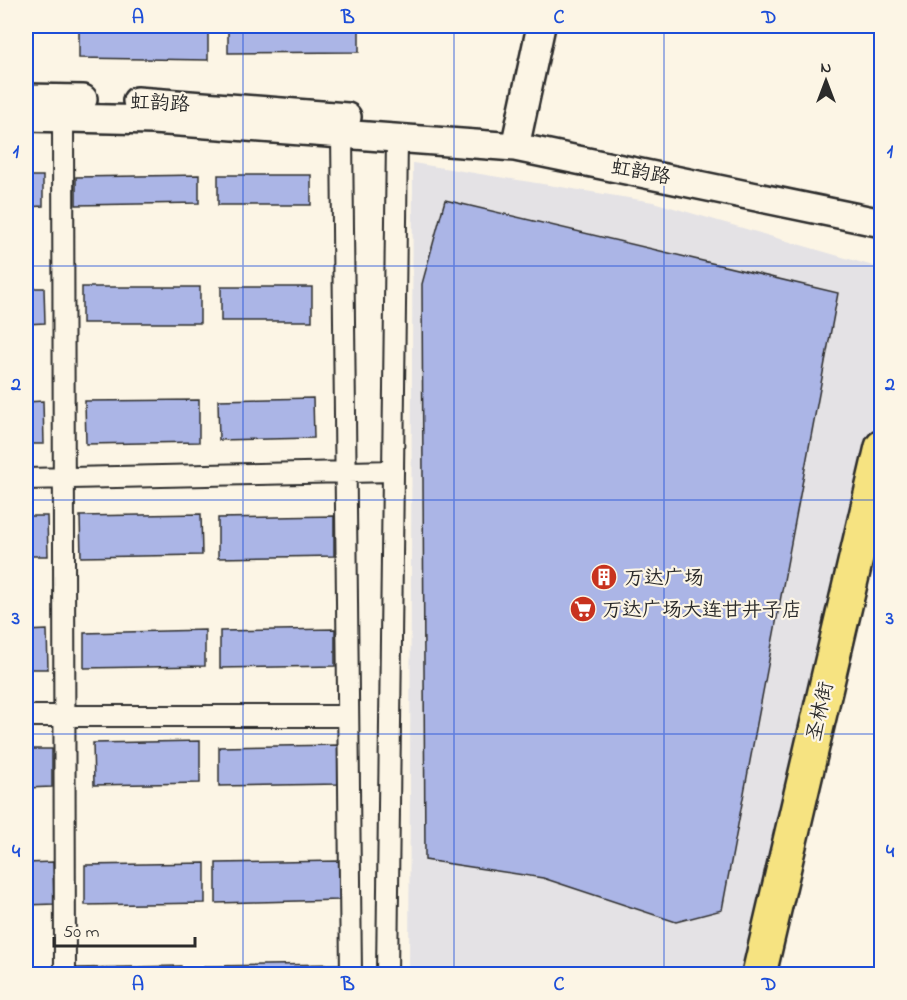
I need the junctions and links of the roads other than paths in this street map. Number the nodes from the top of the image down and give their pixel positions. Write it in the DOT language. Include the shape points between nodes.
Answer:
graph roads {
  1 [pos="541,26"];
  2 [pos="26,98"];
  3 [pos="26,117"];
  4 [pos="63,117"];
  5 [pos="342,135"];
  6 [pos="397,138"];
  7 [pos="515,147"];
  8 [pos="882,223"];
  9 [pos="882,447"];
  10 [pos="393,471"];
  11 [pos="345,472"];
  12 [pos="26,479"];
  13 [pos="64,479"];
  14 [pos="26,716"];
  15 [pos="63,716"];
  16 [pos="348,716"];
  17 [pos="65,975"];
  18 [pos="351,975"];
  19 [pos="387,975"];
  20 [pos="759,975"];
  1 -- 7 [label="street"];
  2 -- 6 [label="street, 虹韵路" via="154,101 349,117"];
  3 -- 4 [label="street, 虹韵路"];
  4 -- 5 [label="street, 虹韵路"];
  4 -- 13 [label="street"];
  5 -- 6 [label="street, 虹韵路"];
  5 -- 11 [label="street"];
  6 -- 7 [label="street, 虹韵路"];
  6 -- 10 [label="street"];
  7 -- 8 [label="street, 虹韵路"];
  9 -- 20 [label="highway, 圣林街"];
  10 -- 11 [label="street"];
  10 -- 19 [label="street"];
  11 -- 13 [label="street"];
  11 -- 16 [label="street"];
  12 -- 13 [label="street"];
  13 -- 15 [label="street"];
  14 -- 15 [label="street"];
  15 -- 16 [label="street"];
  15 -- 17 [label="street"];
  16 -- 18 [label="street"];
}
